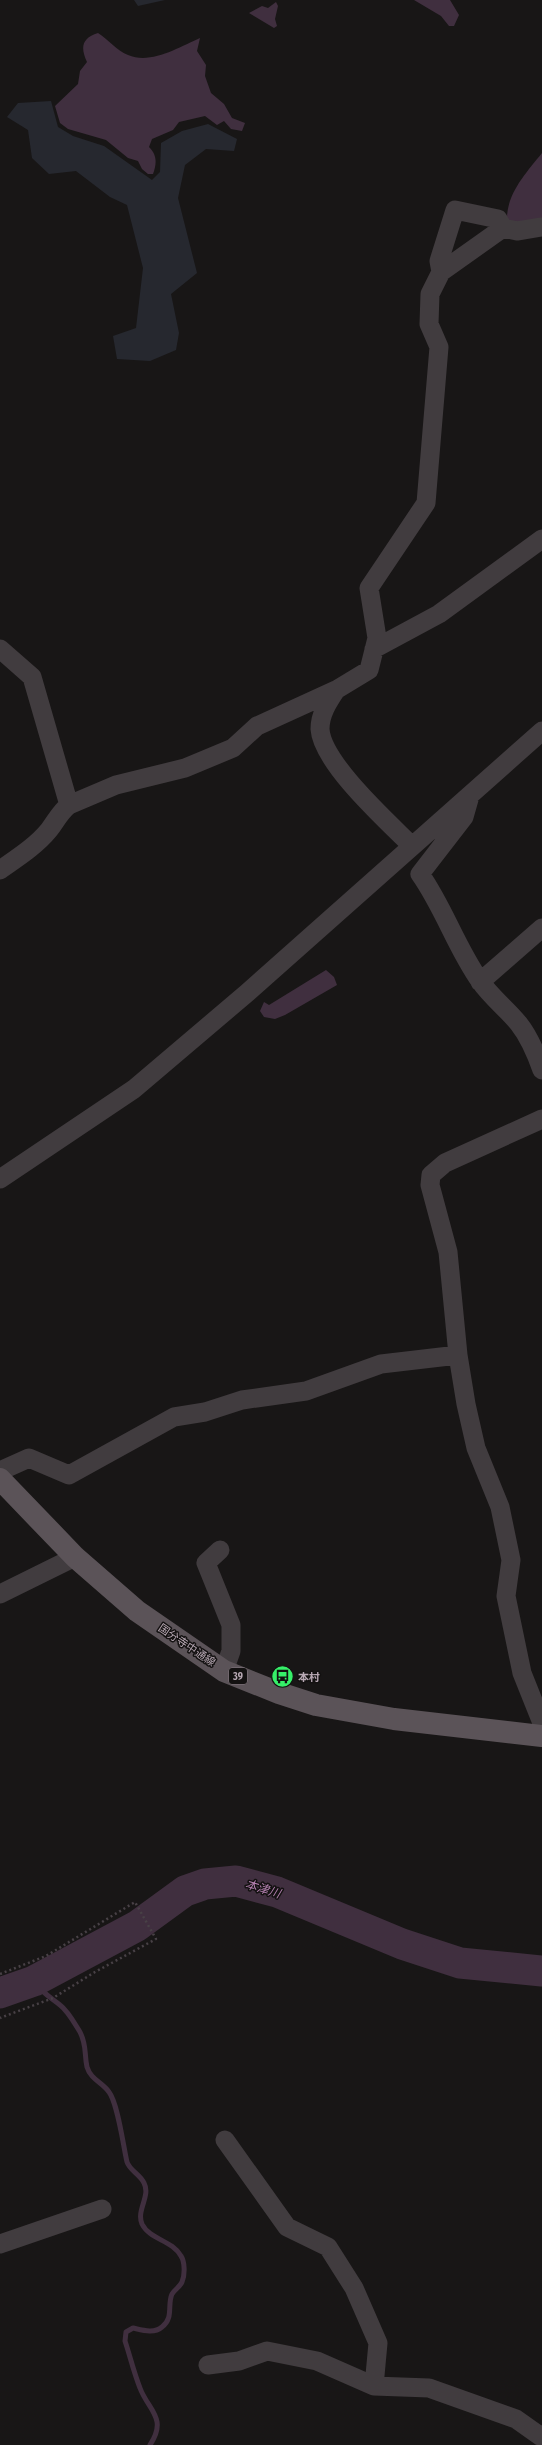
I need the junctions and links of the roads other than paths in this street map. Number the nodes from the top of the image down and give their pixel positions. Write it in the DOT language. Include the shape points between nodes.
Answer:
graph roads {
  1 [pos="542,227"];
  2 [pos="502,228"];
  3 [pos="441,272"];
  4 [pos="542,539"];
  5 [pos="0,649"];
  6 [pos="374,649"];
  7 [pos="336,690"];
  8 [pos="542,732"];
  9 [pos="470,794"];
  10 [pos="68,805"];
  11 [pos="412,846"];
  12 [pos="0,870"];
  13 [pos="542,928"];
  14 [pos="480,982"];
  15 [pos="542,1070"];
  16 [pos="542,1119"];
  17 [pos="0,1179"];
  18 [pos="458,1355"];
  19 [pos="0,1471"];
  20 [pos="0,1479"];
  21 [pos="220,1550"];
  22 [pos="75,1557"];
  23 [pos="0,1594"];
  24 [pos="224,1670"];
  25 [pos="542,1723"];
  26 [pos="542,1736"];
  27 [pos="225,2140"];
  28 [pos="102,2209"];
  29 [pos="0,2244"];
  30 [pos="208,2365"];
  31 [pos="374,2386"];
  32 [pos="541,2437"];
  1 -- 2 [label="street" via="517,231"];
  2 -- 3 [label="street"];
  2 -- 3 [label="street" via="498,219 454,210 439,261"];
  3 -- 6 [label="street" via="430,294 429,324 439,347 426,503 369,588 377,638"];
  4 -- 6 [label="street" via="439,614"];
  5 -- 10 [label="street" via="32,677"];
  6 -- 7 [label="street" via="369,670"];
  7 -- 10 [label="street" via="257,726 233,748 185,768 116,785"];
  7 -- 11 [label="street" via="322,712 320,730 331,757 346,779"];
  8 -- 9 [label="street"];
  9 -- 11 [label="street"];
  9 -- 14 [label="street" via="464,817 420,874 447,918 453,936"];
  10 -- 12 [label="street" via="43,836 26,852"];
  11 -- 17 [label="street" via="134,1089"];
  13 -- 14 [label="street"];
  14 -- 15 [label="street" via="519,1024 532,1043"];
  16 -- 18 [label="street" via="445,1163 432,1175 430,1185 448,1252"];
  18 -- 19 [label="street" via="381,1364 306,1390 242,1400 205,1412 174,1418 69,1475 29,1458"];
  18 -- 25 [label="street" via="476,1448 500,1507 511,1560 506,1596 522,1674"];
  20 -- 22 [label="main road, 国分寺中通線 / 39"];
  21 -- 24 [label="street" via="206,1563 231,1625 231,1651"];
  22 -- 23 [label="street"];
  22 -- 24 [label="main road, 国分寺中通線 / 39" via="137,1611"];
  24 -- 26 [label="main road, 国分寺中通線 / 39" via="279,1694 316,1705 394,1719"];
  27 -- 31 [label="street" via="287,2227 328,2247 354,2288 378,2343"];
  28 -- 29 [label="street"];
  30 -- 31 [label="street" via="239,2361 267,2351 317,2361"];
  31 -- 32 [label="street" via="429,2388 516,2419"];
}
